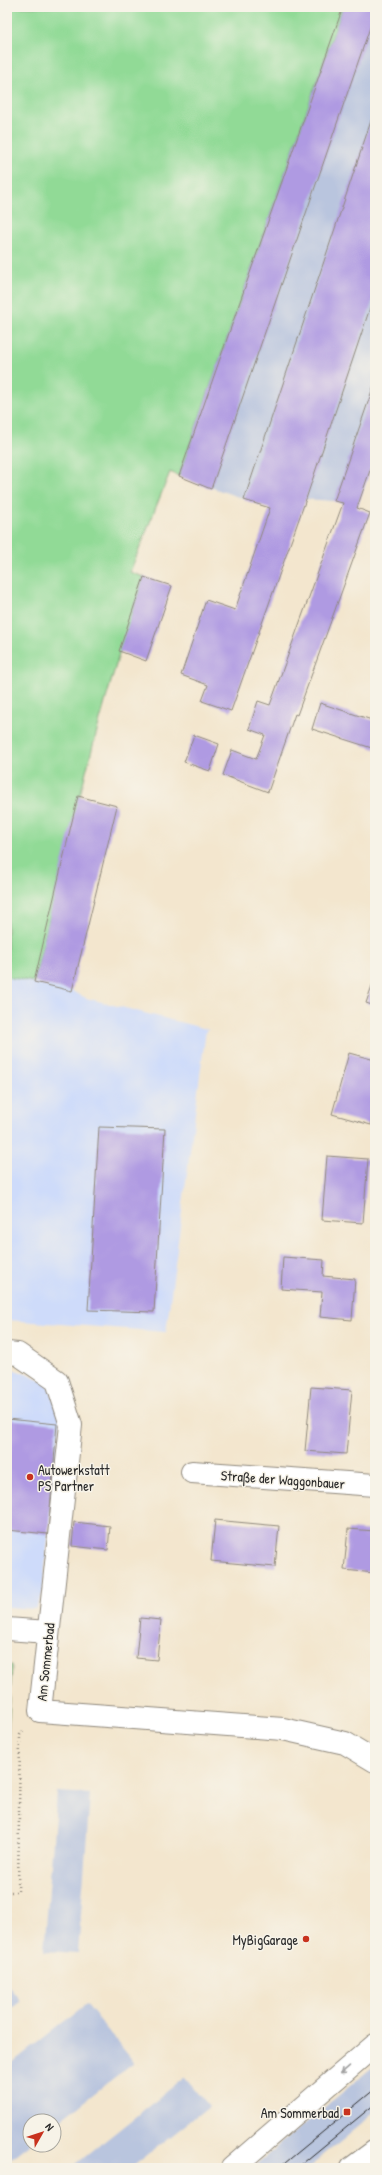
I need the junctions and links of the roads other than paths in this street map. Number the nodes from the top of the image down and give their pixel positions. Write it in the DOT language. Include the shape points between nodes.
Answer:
graph roads {
  1 [pos="7,1353"];
  2 [pos="192,1472"];
  3 [pos="375,1485"];
  4 [pos="7,1629"];
  5 [pos="48,1632"];
  6 [pos="375,1761"];
  7 [pos="375,2045"];
  8 [pos="375,2151"];
  9 [pos="232,2168"];
  10 [pos="352,2168"];
  1 -- 5 [label="street, Am Sommerbad" via="18,1354 57,1381 71,1425"];
  2 -- 3 [label="street, Straße der Waggonbauer"];
  4 -- 5 [label="street"];
  5 -- 6 [label="street, Am Sommerbad" via="40,1711 283,1729 345,1743"];
  7 -- 9 [label="street, one-way"];
  8 -- 10 [label="street"];
}
